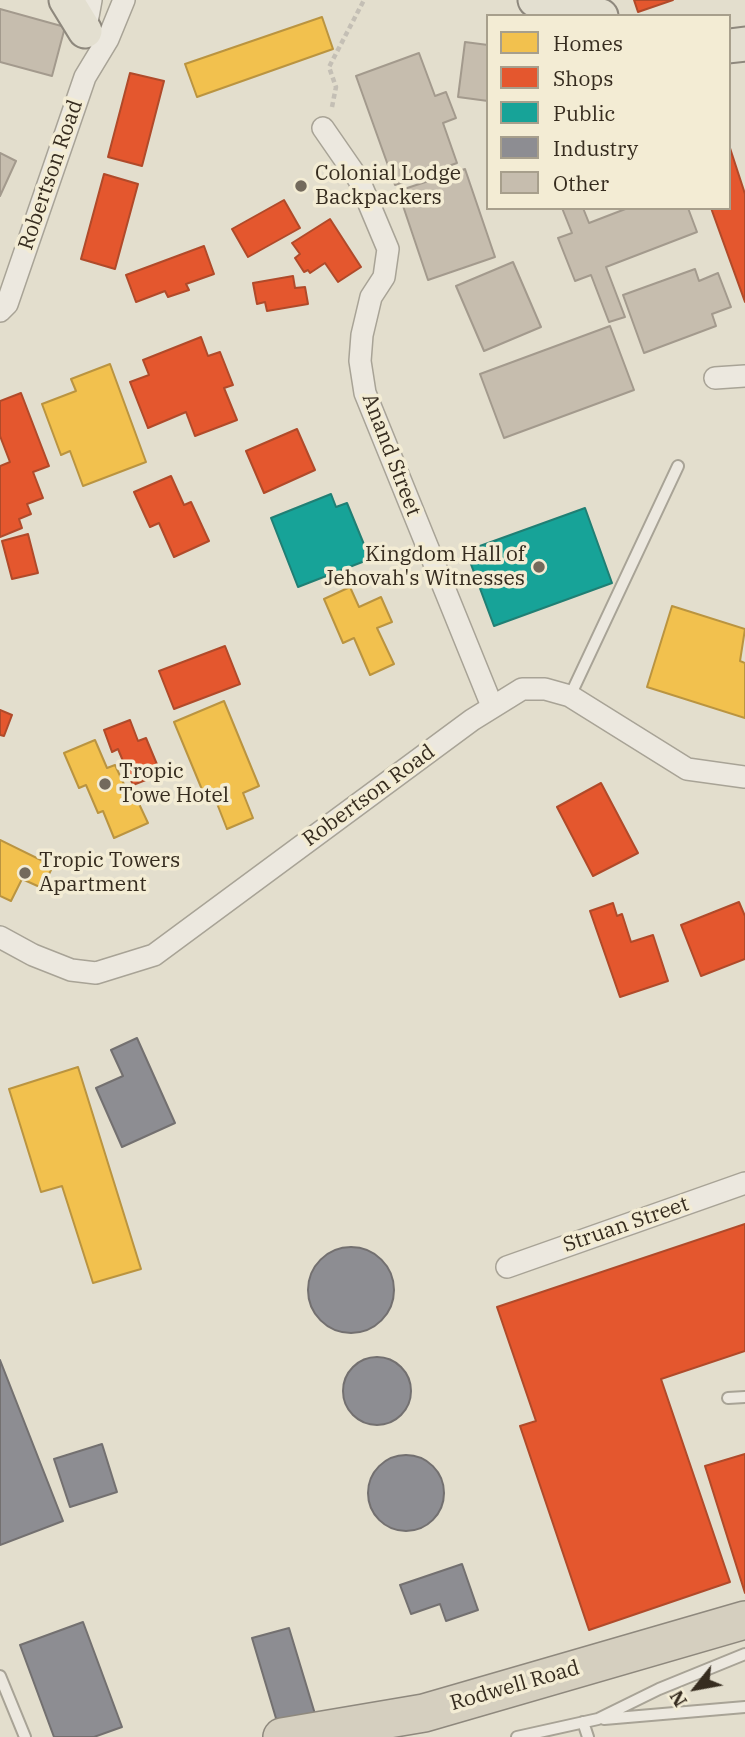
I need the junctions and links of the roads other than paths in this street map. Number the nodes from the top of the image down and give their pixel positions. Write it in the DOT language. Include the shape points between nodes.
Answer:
graph roads {
  1 [pos="66,0"];
  2 [pos="124,0"];
  3 [pos="535,0"];
  4 [pos="603,13"];
  5 [pos="88,15"];
  6 [pos="85,77"];
  7 [pos="323,128"];
  8 [pos="0,311"];
  9 [pos="745,376"];
  10 [pos="715,378"];
  11 [pos="678,466"];
  12 [pos="570,696"];
  13 [pos="492,706"];
  14 [pos="745,777"];
  15 [pos="0,937"];
  16 [pos="745,1183"];
  17 [pos="508,1267"];
  18 [pos="745,1397"];
  19 [pos="728,1398"];
  20 [pos="745,1620"];
  21 [pos="745,1654"];
  22 [pos="0,1676"];
  23 [pos="745,1707"];
  24 [pos="597,1719"];
  25 [pos="583,1722"];
  26 [pos="426,1725"];
  27 [pos="25,1737"];
  28 [pos="282,1737"];
  29 [pos="517,1737"];
  30 [pos="588,1737"];
  1 -- 5 [label="main road"];
  2 -- 6 [label="street, Robertson Road"];
  3 -- 4 [label="main road"];
  5 -- 6 [label="street, Robertson Road"];
  6 -- 8 [label="street, Robertson Road" via="7,304"];
  7 -- 13 [label="street, Anand Street" via="359,180 388,249 384,277 371,296 362,335 360,360 366,393"];
  9 -- 10 [label="street"];
  11 -- 12 [label="lane"];
  12 -- 13 [label="street, Robertson Road" via="522,688"];
  12 -- 14 [label="street, Robertson Road" via="687,769"];
  13 -- 15 [label="street, Robertson Road" via="154,955 96,972 71,970"];
  16 -- 17 [label="street, Struan Street"];
  18 -- 19 [label="lane"];
  20 -- 26 [label="highway, Rodwell Road"];
  21 -- 24 [label="lane"];
  22 -- 27 [label="lane"];
  23 -- 24 [label="lane"];
  24 -- 25 [label="lane"];
  25 -- 29 [label="lane"];
  25 -- 30 [label="lane"];
  26 -- 28 [label="highway, Rodwell Road"];
}
